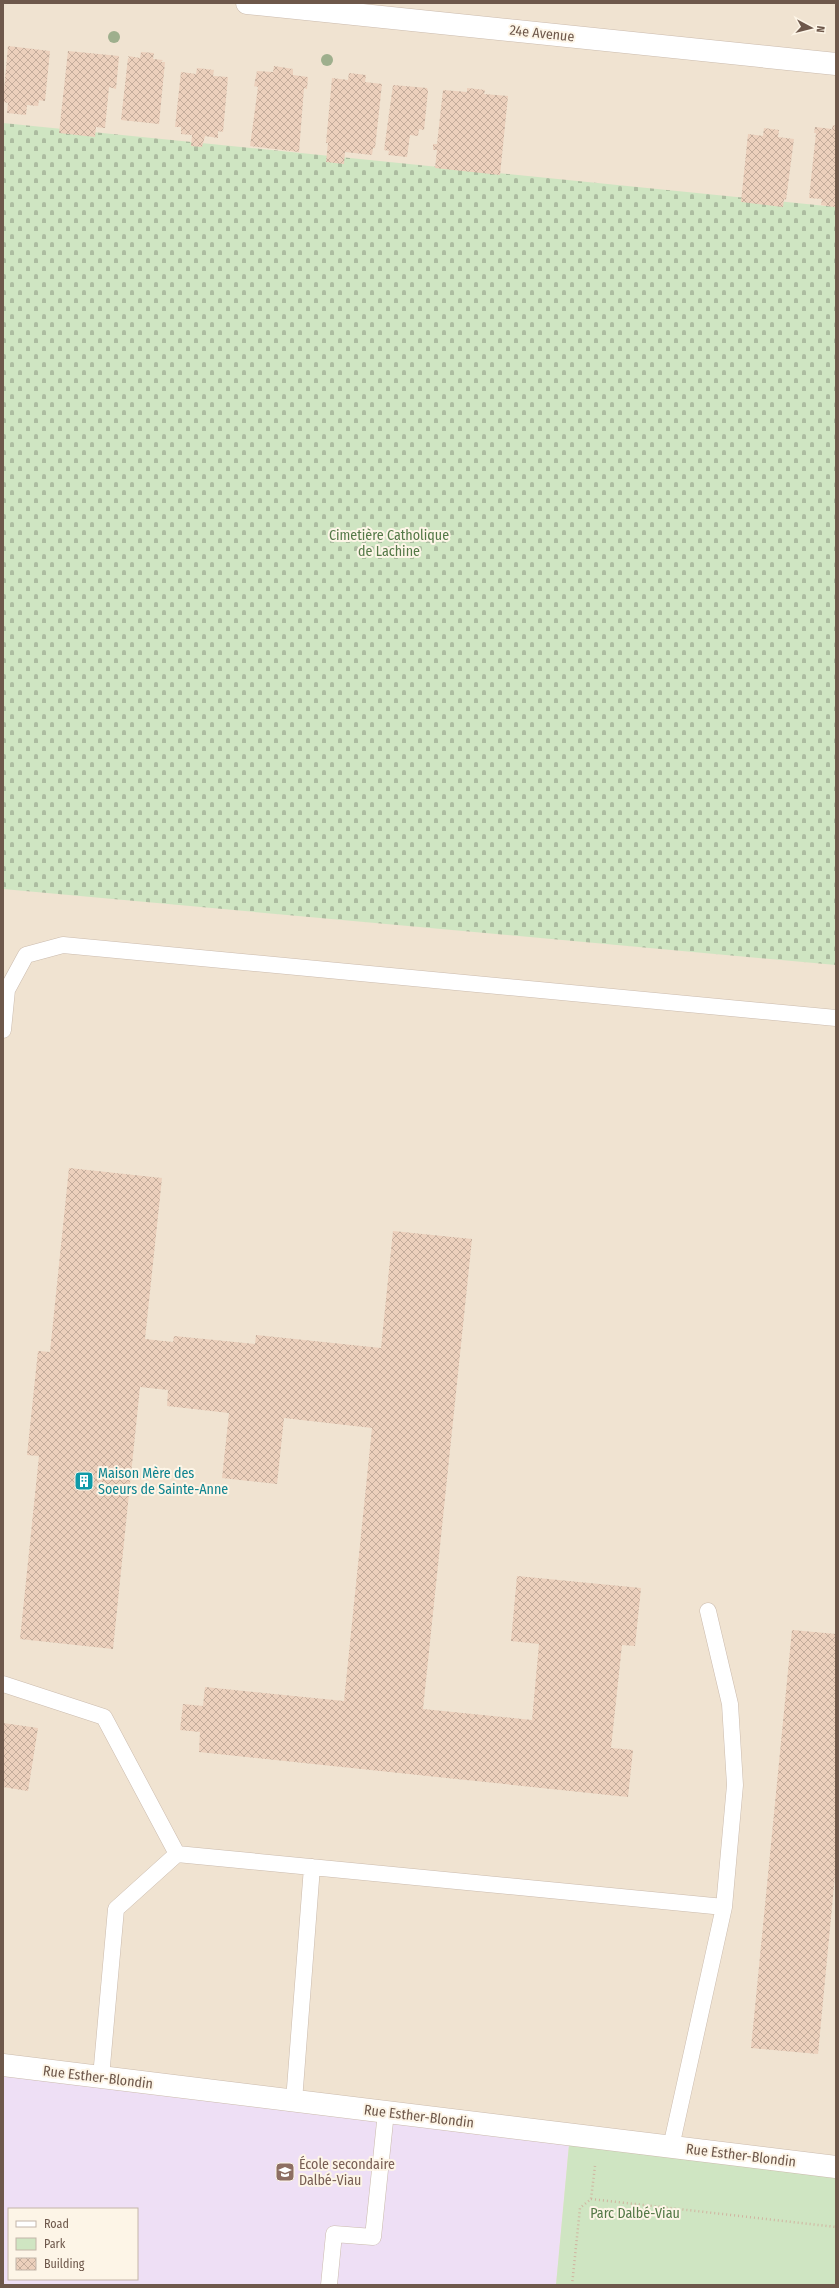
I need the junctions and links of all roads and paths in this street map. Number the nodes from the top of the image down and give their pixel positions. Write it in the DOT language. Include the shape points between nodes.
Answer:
graph roads {
  1 [pos="247,3"];
  2 [pos="836,64"];
  3 [pos="836,1018"];
  4 [pos="3,1030"];
  5 [pos="708,1611"];
  6 [pos="3,1684"];
  7 [pos="177,1854"];
  8 [pos="312,1868"];
  9 [pos="724,1907"];
  10 [pos="3,2065"];
  11 [pos="101,2077"];
  12 [pos="294,2101"];
  13 [pos="386,2112"];
  14 [pos="597,2138"];
  15 [pos="671,2147"];
  16 [pos="836,2167"];
  17 [pos="591,2199"];
  18 [pos="836,2227"];
  19 [pos="329,2285"];
  20 [pos="572,2285"];
  1 -- 2 [label="street, 24e Avenue"];
  3 -- 4 [label="lane" via="63,945 26,955 6,990"];
  5 -- 9 [label="lane" via="730,1704 735,1777"];
  6 -- 7 [label="lane" via="104,1717"];
  7 -- 8 [label="lane"];
  7 -- 11 [label="lane" via="116,1908"];
  8 -- 9 [label="lane"];
  8 -- 12 [label="lane"];
  9 -- 15 [label="lane"];
  10 -- 11 [label="street, Rue Esther-Blondin"];
  11 -- 12 [label="street, Rue Esther-Blondin"];
  12 -- 13 [label="street, Rue Esther-Blondin"];
  13 -- 14 [label="street, Rue Esther-Blondin"];
  13 -- 19 [label="lane" via="373,2237 334,2234"];
  14 -- 15 [label="street, Rue Esther-Blondin"];
  14 -- 17 [label="path"];
  15 -- 16 [label="street, Rue Esther-Blondin"];
  17 -- 18 [label="path"];
  17 -- 20 [label="path" via="580,2208"];
}
